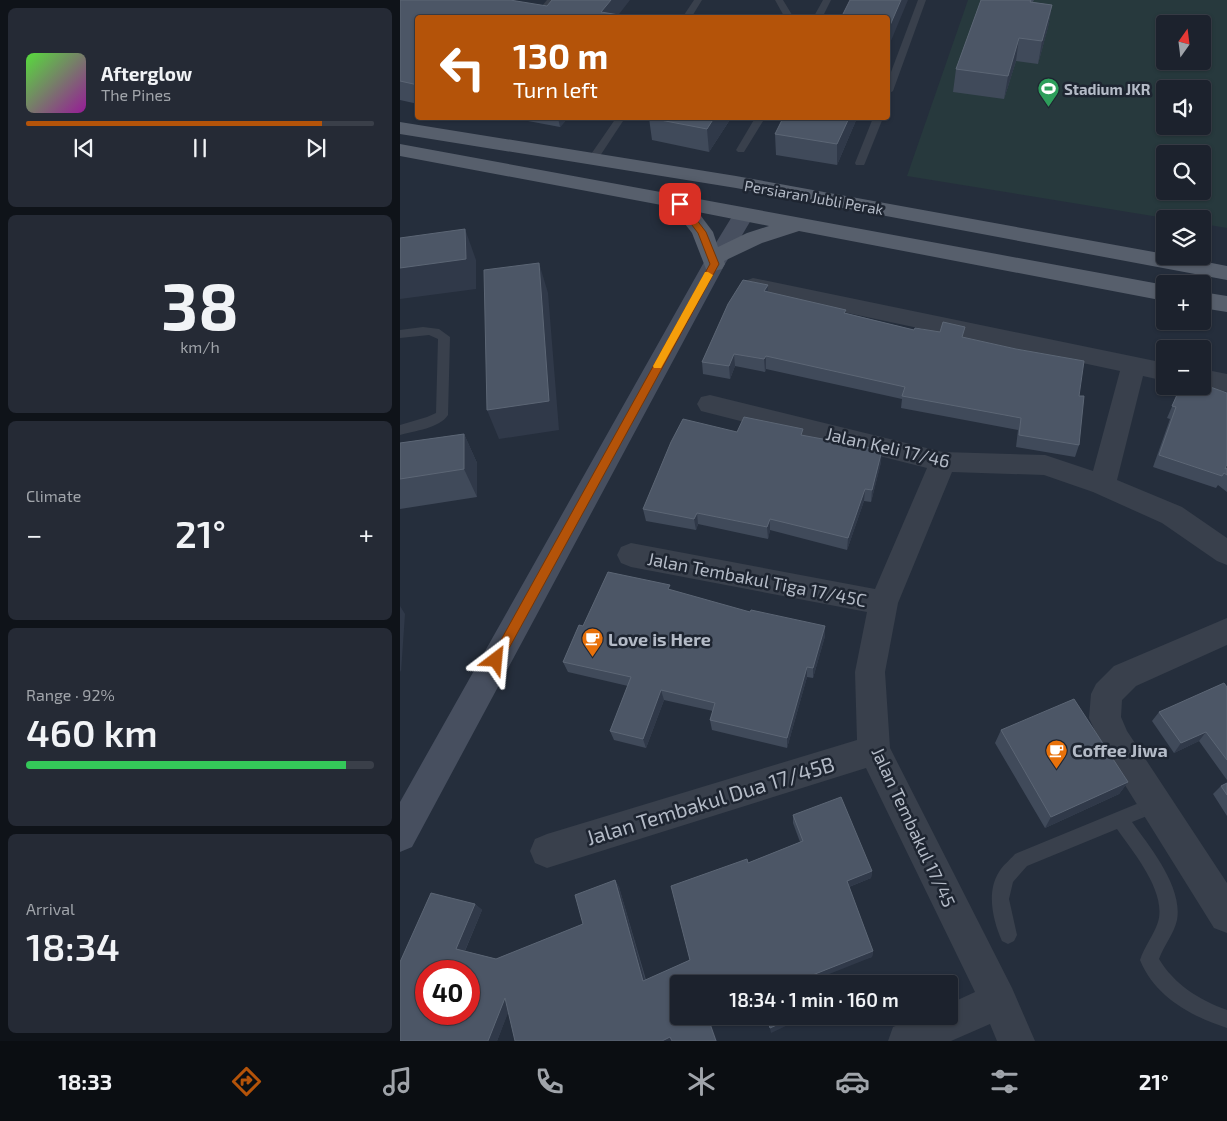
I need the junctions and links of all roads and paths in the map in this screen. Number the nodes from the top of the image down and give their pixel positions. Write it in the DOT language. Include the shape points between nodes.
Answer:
graph roads {
  1 [pos="551,0"];
  2 [pos="698,0"];
  3 [pos="779,0"];
  4 [pos="827,0"];
  5 [pos="922,0"];
  6 [pos="550,15"];
  7 [pos="688,15"];
  8 [pos="788,15"];
  9 [pos="819,15"];
  10 [pos="890,86"];
  11 [pos="619,120"];
  12 [pos="759,120"];
  13 [pos="877,120"];
  14 [pos="400,128"];
  15 [pos="400,150"];
  16 [pos="741,150"];
  17 [pos="592,160"];
  18 [pos="860,163"];
  19 [pos="736,182"];
  20 [pos="680,204"];
  21 [pos="743,215"];
  22 [pos="797,226"];
  23 [pos="717,259"];
  24 [pos="1227,273"];
  25 [pos="753,286"];
  26 [pos="1156,291"];
  27 [pos="1211,301"];
  28 [pos="1227,304"];
  29 [pos="400,334"];
  30 [pos="1134,366"];
  31 [pos="1156,370"];
  32 [pos="1211,380"];
  33 [pos="1227,383"];
  34 [pos="710,404"];
  35 [pos="400,430"];
  36 [pos="943,462"];
  37 [pos="1102,485"];
  38 [pos="1227,554"];
  39 [pos="631,555"];
  40 [pos="883,603"];
  41 [pos="1227,631"];
  42 [pos="874,750"];
  43 [pos="1156,804"];
  44 [pos="1120,819"];
  45 [pos="400,835"];
  46 [pos="547,851"];
  47 [pos="1227,915"];
  48 [pos="1008,935"];
  49 [pos="999,1001"];
  50 [pos="1227,1019"];
  51 [pos="907,1041"];
  52 [pos="1016,1041"];
  1 -- 6 [label="lane" via="536,13"];
  2 -- 7 [label="lane"];
  3 -- 8 [label="lane"];
  4 -- 9 [label="lane"];
  5 -- 10 [label="lane"];
  11 -- 17 [label="lane"];
  12 -- 16 [label="lane"];
  13 -- 18 [label="lane"];
  14 -- 17 [label="main road, Persiaran Jubli Perak"];
  15 -- 20 [label="main road, Persiaran Jubli Perak"];
  17 -- 19 [label="main road, Persiaran Jubli Perak"];
  19 -- 21 [label="main road" via="748,197"];
  19 -- 24 [label="main road, Persiaran Jubli Perak"];
  20 -- 21 [label="main road, Persiaran Jubli Perak"];
  20 -- 23 [label="main road" via="702,232"];
  21 -- 22 [label="main road, Persiaran Jubli Perak"];
  21 -- 23 [label="street"];
  22 -- 23 [label="main road" via="738,244"];
  22 -- 26 [label="main road, Persiaran Jubli Perak"];
  23 -- 45 [label="street"];
  25 -- 30 [label="street"];
  27 -- 28 [label="main road"];
  29 -- 35 [label="lane" via="431,331 440,332 444,337 442,415 431,422"];
  30 -- 31 [label="street"];
  30 -- 37 [label="street"];
  32 -- 33 [label="street"];
  34 -- 36 [label="street, Jalan Keli 17/46"];
  36 -- 37 [label="street, Jalan Keli 17/46" via="1045,465"];
  36 -- 40 [label="street, Jalan Tembakul 17/45"];
  37 -- 38 [label="street, Jalan Keli 17/46" via="1172,515"];
  39 -- 40 [label="street, Jalan Tembakul Tiga 17/45C"];
  40 -- 42 [label="street, Jalan Tembakul 17/45" via="870,672"];
  41 -- 43 [label="street" via="1125,676 1107,694 1105,718 1116,742"];
  42 -- 46 [label="street, Jalan Tembakul Dua 17/45B"];
  42 -- 49 [label="street, Jalan Tembakul 17/45"];
  43 -- 44 [label="lane"];
  43 -- 47 [label="street"];
  44 -- 48 [label="lane" via="1021,860 1005,878 1000,899"];
  44 -- 50 [label="lane" via="1169,900 1169,917 1164,933 1150,960 1155,971 1183,999"];
  49 -- 51 [label="street"];
  49 -- 52 [label="street, Jalan Tembakul 17/45"];
}
